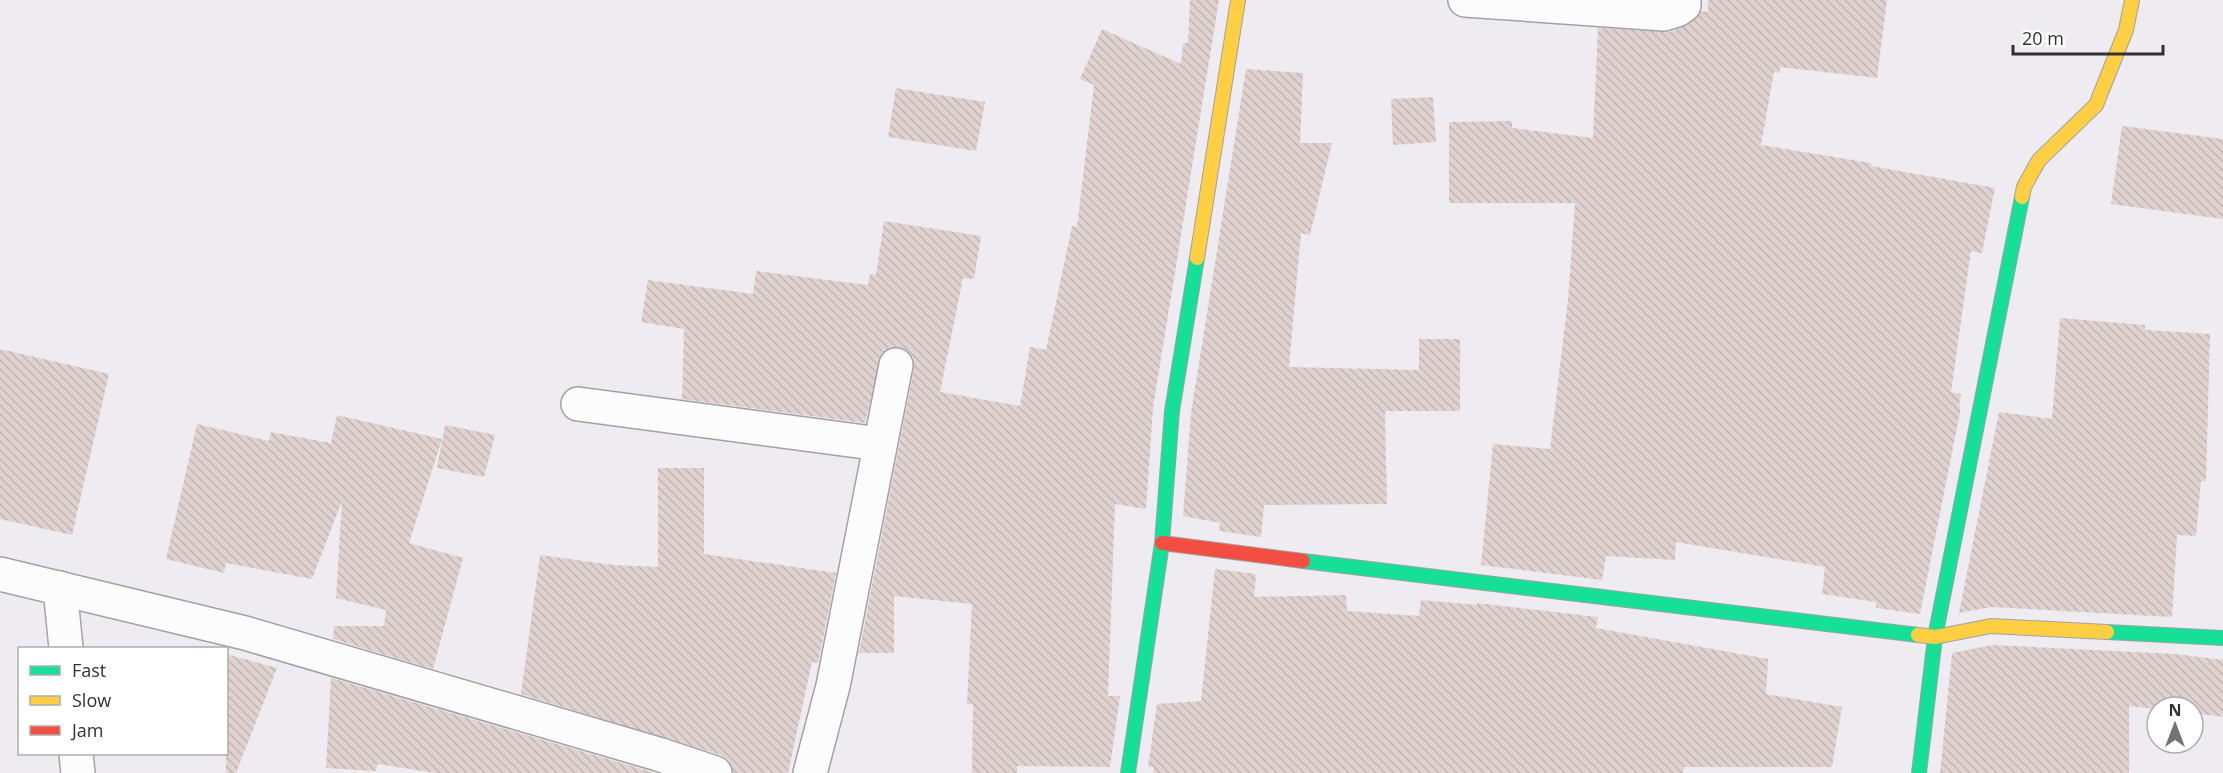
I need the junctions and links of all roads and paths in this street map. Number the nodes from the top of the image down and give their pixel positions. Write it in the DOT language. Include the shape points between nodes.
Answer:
graph roads {
  1 [pos="1238,0"];
  2 [pos="1465,0"];
  3 [pos="1684,0"];
  4 [pos="2132,0"];
  5 [pos="896,364"];
  6 [pos="578,404"];
  7 [pos="880,444"];
  8 [pos="1162,543"];
  9 [pos="0,574"];
  10 [pos="60,588"];
  11 [pos="1935,637"];
  12 [pos="2223,638"];
  13 [pos="66,647"];
  14 [pos="76,755"];
  15 [pos="78,773"];
  16 [pos="715,773"];
  17 [pos="810,773"];
  18 [pos="1128,773"];
  19 [pos="1919,773"];
  1 -- 8 [label="street" via="1173,411"];
  2 -- 3 [label="street" via="1664,14 1677,10"];
  4 -- 11 [label="street" via="2126,30 2096,105 2039,160 2024,187"];
  5 -- 7 [label="street"];
  6 -- 7 [label="street"];
  7 -- 17 [label="street" via="833,686"];
  8 -- 11 [label="street"];
  8 -- 18 [label="street"];
  9 -- 10 [label="street"];
  10 -- 13 [label="street"];
  10 -- 16 [label="street" via="245,633"];
  11 -- 12 [label="street" via="1991,626"];
  11 -- 19 [label="street"];
  14 -- 15 [label="street"];
}
